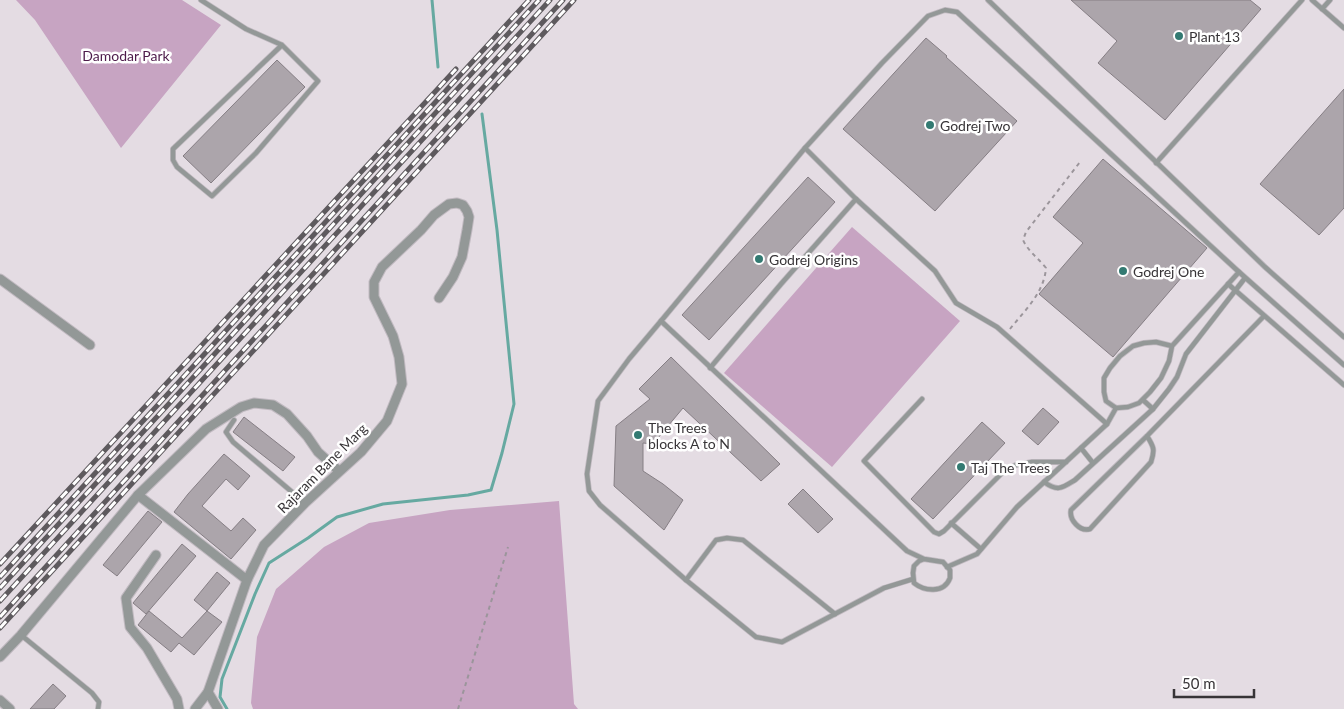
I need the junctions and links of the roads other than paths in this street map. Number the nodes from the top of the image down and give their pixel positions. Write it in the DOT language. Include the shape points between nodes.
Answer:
graph roads {
  1 [pos="201,0"];
  2 [pos="988,0"];
  3 [pos="1302,0"];
  4 [pos="1312,0"];
  5 [pos="1330,0"];
  6 [pos="1322,9"];
  7 [pos="1344,28"];
  8 [pos="282,45"];
  9 [pos="805,148"];
  10 [pos="1156,163"];
  11 [pos="856,199"];
  12 [pos="1238,272"];
  13 [pos="1245,278"];
  14 [pos="0,279"];
  15 [pos="1228,284"];
  16 [pos="1235,290"];
  17 [pos="439,298"];
  18 [pos="1264,316"];
  19 [pos="660,321"];
  20 [pos="1344,337"];
  21 [pos="90,344"];
  22 [pos="1172,346"];
  23 [pos="1344,365"];
  24 [pos="710,368"];
  25 [pos="1344,385"];
  26 [pos="922,399"];
  27 [pos="1143,400"];
  28 [pos="1116,408"];
  29 [pos="1153,409"];
  30 [pos="234,420"];
  31 [pos="1107,424"];
  32 [pos="1147,436"];
  33 [pos="1081,448"];
  34 [pos="1066,462"];
  35 [pos="1093,464"];
  36 [pos="339,471"];
  37 [pos="1044,482"];
  38 [pos="138,495"];
  39 [pos="305,502"];
  40 [pos="951,523"];
  41 [pos="981,549"];
  42 [pos="156,555"];
  43 [pos="924,559"];
  44 [pos="947,567"];
  45 [pos="913,578"];
  46 [pos="246,580"];
  47 [pos="686,580"];
  48 [pos="835,614"];
  49 [pos="21,635"];
  50 [pos="0,657"];
  51 [pos="208,692"];
  52 [pos="0,700"];
  53 [pos="10,709"];
  54 [pos="98,709"];
  55 [pos="179,709"];
  56 [pos="195,709"];
  57 [pos="218,709"];
  1 -- 8 [label="lane" via="246,29"];
  2 -- 10 [label="lane"];
  3 -- 10 [label="lane"];
  4 -- 6 [label="lane"];
  5 -- 6 [label="lane"];
  6 -- 7 [label="lane"];
  8 -- 8 [label="lane" via="318,81 256,153 212,196 177,167 173,149"];
  9 -- 11 [label="lane"];
  9 -- 12 [label="lane" via="928,16 945,10 957,12"];
  9 -- 19 [label="lane"];
  10 -- 20 [label="lane"];
  11 -- 24 [label="lane"];
  11 -- 31 [label="lane" via="935,271 956,303 997,327"];
  12 -- 13 [label="lane"];
  12 -- 15 [label="lane"];
  13 -- 16 [label="lane"];
  13 -- 23 [label="lane"];
  14 -- 21 [label="street"];
  15 -- 16 [label="lane"];
  15 -- 22 [label="lane"];
  16 -- 18 [label="lane"];
  16 -- 29 [label="lane" via="1186,354 1177,377"];
  17 -- 36 [label="street, Rajaram Bane Marg" via="462,256 469,217 463,204 449,204 434,215 382,268 374,282 374,297 399,357 402,384 388,421"];
  18 -- 25 [label="lane"];
  18 -- 32 [label="lane"];
  19 -- 24 [label="lane"];
  19 -- 47 [label="lane" via="598,401 587,474 589,491 600,505"];
  22 -- 27 [label="lane" via="1170,361 1161,378"];
  22 -- 28 [label="lane" via="1144,343 1133,346 1120,356 1104,378 1106,401"];
  24 -- 43 [label="lane" via="907,552"];
  26 -- 40 [label="lane" via="864,461 934,532 939,534"];
  27 -- 28 [label="lane"];
  27 -- 29 [label="lane"];
  28 -- 31 [label="lane"];
  29 -- 35 [label="lane"];
  30 -- 39 [label="lane" via="226,432 233,442"];
  31 -- 33 [label="lane"];
  32 -- 32 [label="lane" via="1071,510 1071,519 1082,529 1090,529 1151,462 1154,452"];
  33 -- 34 [label="lane"];
  33 -- 35 [label="lane"];
  34 -- 37 [label="lane"];
  34 -- 40 [label="lane" via="1016,465 1004,472"];
  35 -- 37 [label="lane" via="1062,488 1053,488"];
  36 -- 38 [label="street" via="318,452 287,414 272,405 254,403 241,407 206,429"];
  36 -- 39 [label="street, Rajaram Bane Marg"];
  37 -- 41 [label="lane" via="1017,507"];
  38 -- 46 [label="street"];
  38 -- 49 [label="street"];
  39 -- 46 [label="street, Rajaram Bane Marg" via="264,545"];
  40 -- 41 [label="lane"];
  41 -- 44 [label="lane" via="977,554"];
  42 -- 55 [label="street" via="126,598 130,627 147,648 177,699"];
  43 -- 44 [label="lane" via="943,562"];
  43 -- 45 [label="lane" via="914,566"];
  44 -- 45 [label="lane" via="950,579 936,590 919,587"];
  45 -- 48 [label="lane" via="884,588"];
  46 -- 51 [label="street, Rajaram Bane Marg"];
  47 -- 48 [label="lane" via="756,636 782,642"];
  47 -- 48 [label="lane" via="716,540 742,540"];
  49 -- 50 [label="street"];
  49 -- 54 [label="lane" via="92,693 99,702"];
  51 -- 56 [label="street, Rajaram Bane Marg"];
  51 -- 57 [label="street"];
  52 -- 53 [label="street"];
}
